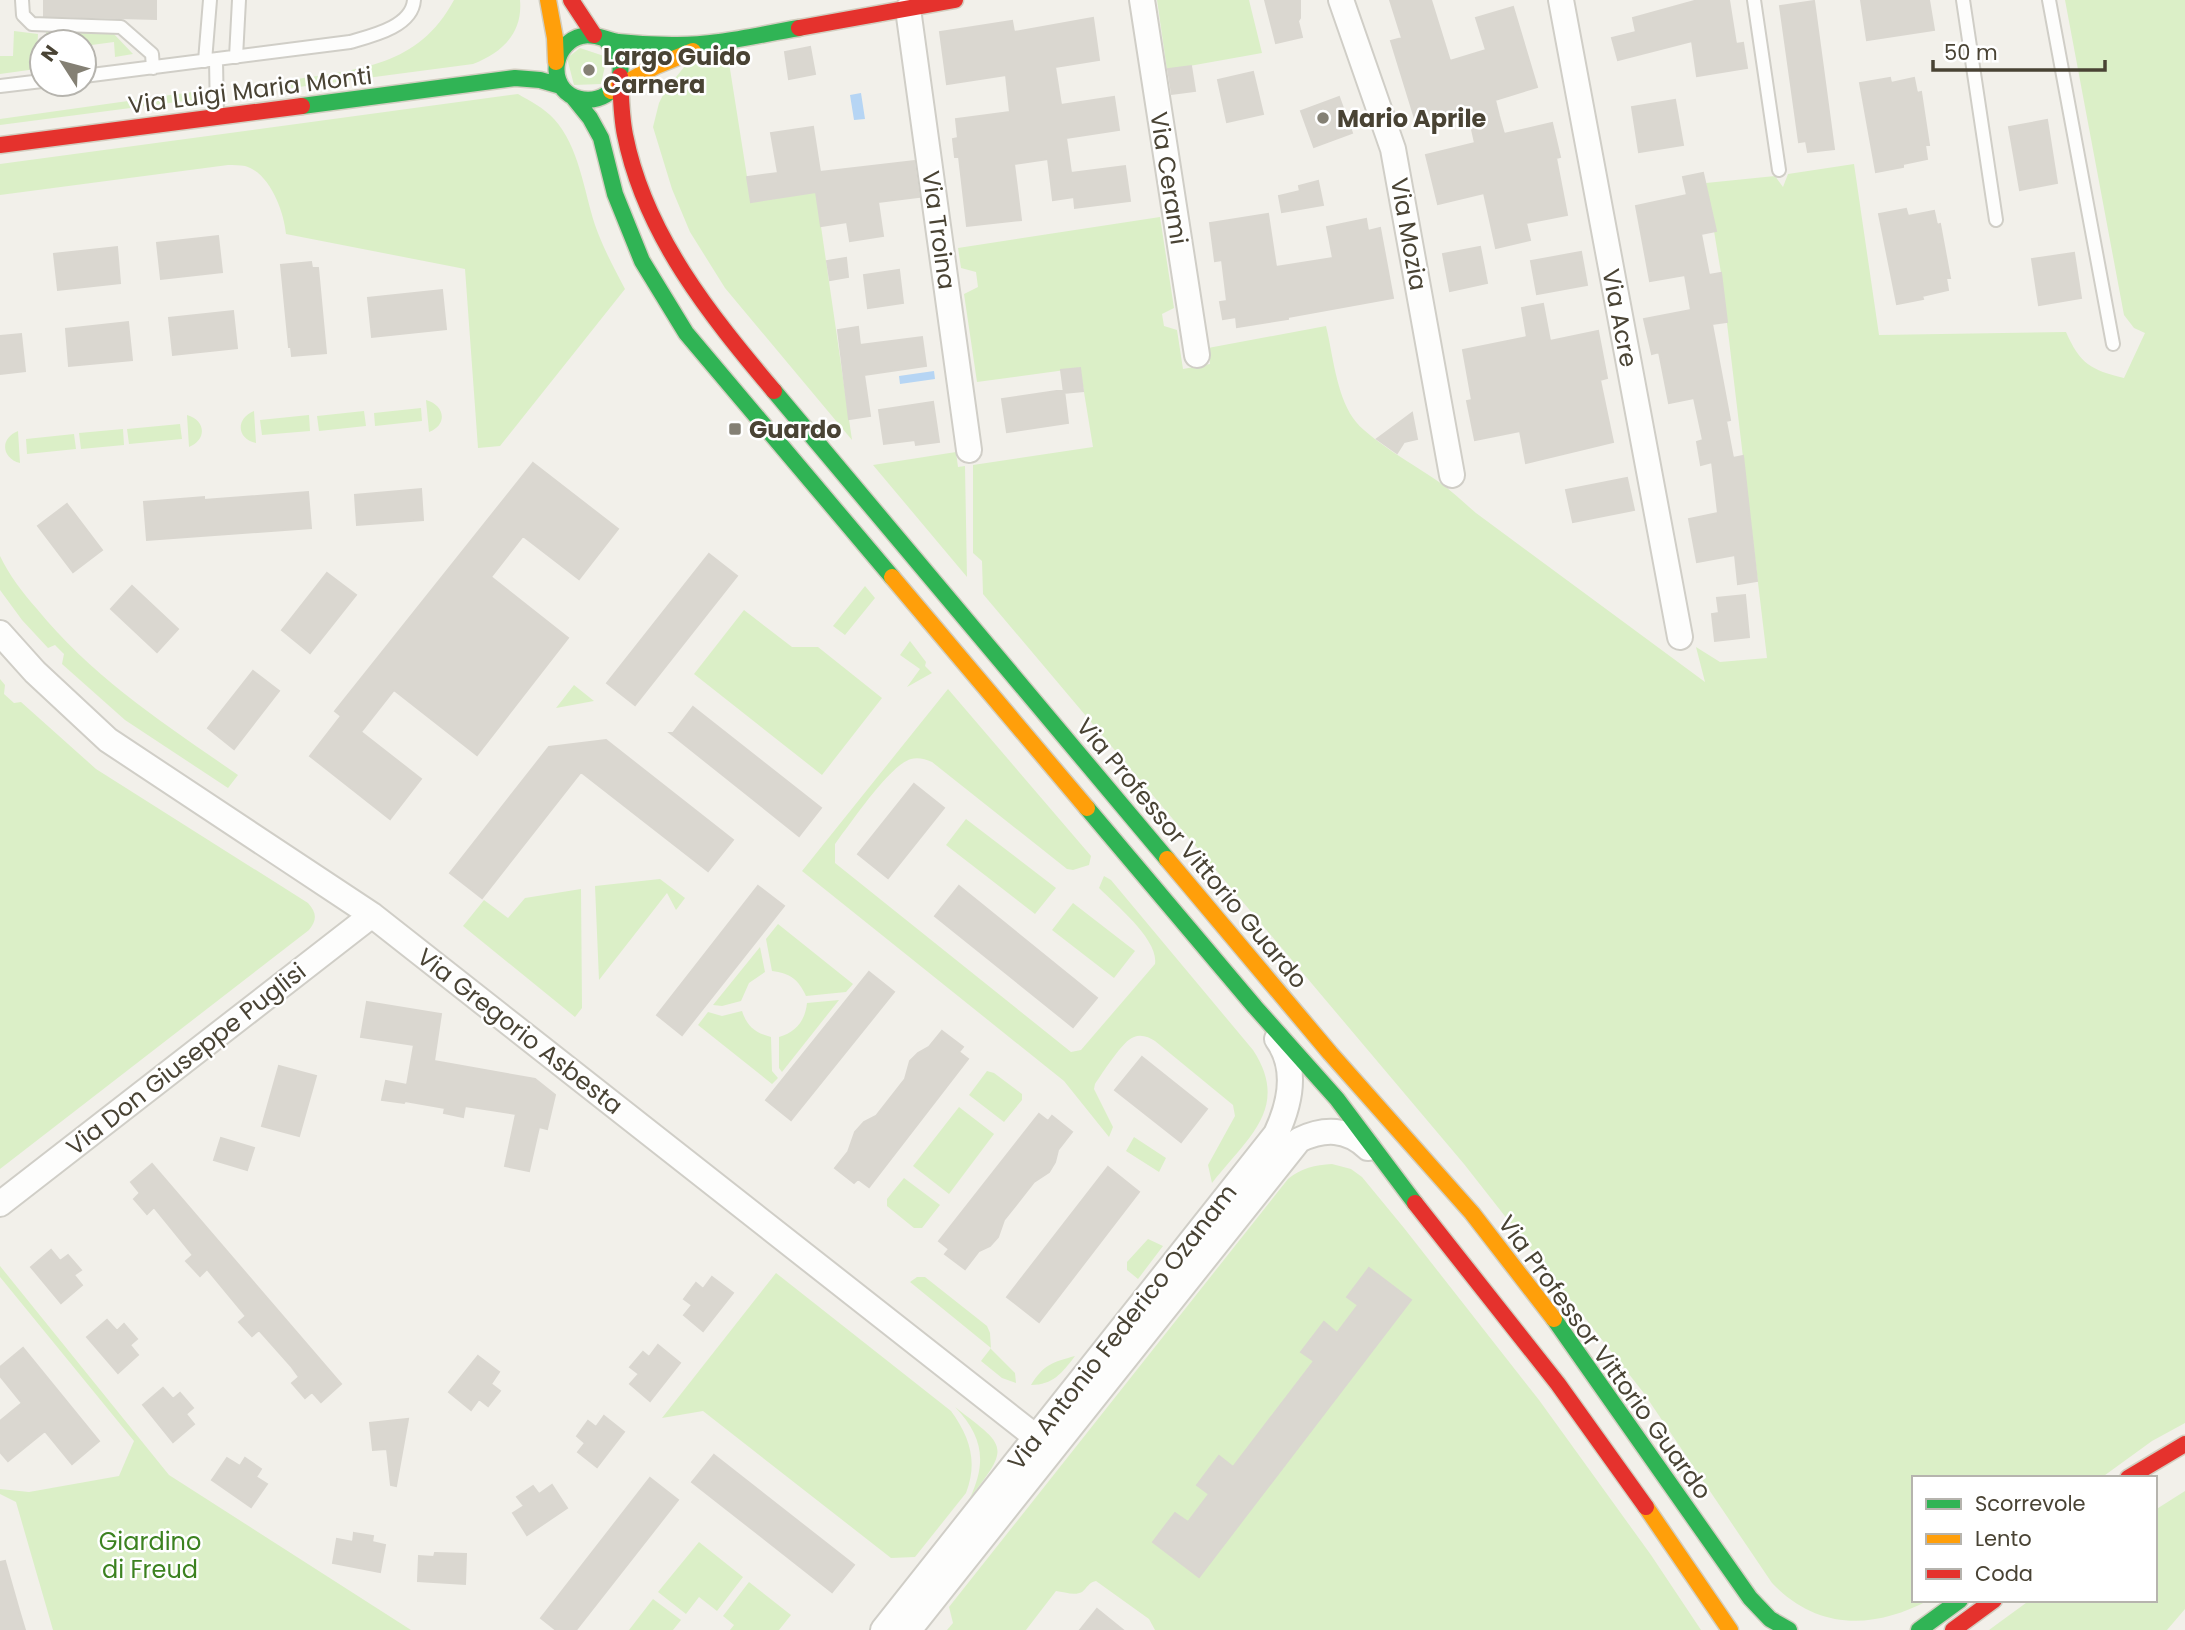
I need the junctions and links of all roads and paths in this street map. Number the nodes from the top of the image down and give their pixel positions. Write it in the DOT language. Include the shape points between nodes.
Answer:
graph roads {
  1 [pos="22,0"];
  2 [pos="209,0"];
  3 [pos="239,0"];
  4 [pos="414,0"];
  5 [pos="548,0"];
  6 [pos="571,0"];
  7 [pos="955,0"];
  8 [pos="1142,0"];
  9 [pos="1341,0"];
  10 [pos="1561,0"];
  11 [pos="1754,0"];
  12 [pos="1963,0"];
  13 [pos="2049,0"];
  14 [pos="908,9"];
  15 [pos="600,37"];
  16 [pos="712,44"];
  17 [pos="559,52"];
  18 [pos="236,57"];
  19 [pos="210,61"];
  20 [pos="153,68"];
  21 [pos="98,74"];
  22 [pos="28,83"];
  23 [pos="617,84"];
  24 [pos="0,86"];
  25 [pos="463,86"];
  26 [pos="567,91"];
  27 [pos="217,117"];
  28 [pos="0,145"];
  29 [pos="1779,170"];
  30 [pos="1996,220"];
  31 [pos="2113,344"];
  32 [pos="1196,355"];
  33 [pos="969,450"];
  34 [pos="1452,475"];
  35 [pos="0,634"];
  36 [pos="1680,637"];
  37 [pos="372,915"];
  38 [pos="1255,1007"];
  39 [pos="1380,1159"];
  40 [pos="0,1204"];
  41 [pos="1043,1443"];
  42 [pos="2185,1444"];
  43 [pos="2131,1476"];
  44 [pos="1957,1602"];
  45 [pos="1991,1602"];
  46 [pos="1728,1629"];
  47 [pos="883,1630"];
  48 [pos="909,1630"];
  49 [pos="1789,1630"];
  50 [pos="1919,1630"];
  51 [pos="1953,1630"];
  1 -- 20 [label="lane" via="23,15 32,24 121,27 152,54"];
  2 -- 19 [label="lane"];
  3 -- 18 [label="lane"];
  4 -- 18 [label="lane" via="405,18 384,33 340,44"];
  5 -- 17 [label="street"];
  6 -- 15 [label="street"];
  7 -- 14 [label="street"];
  8 -- 32 [label="street, Via Cerami"];
  9 -- 34 [label="street, Via Mozia" via="1393,149"];
  10 -- 36 [label="street, Via Acre"];
  11 -- 29 [label="lane"];
  12 -- 30 [label="lane"];
  13 -- 31 [label="lane"];
  14 -- 16 [label="street"];
  14 -- 33 [label="street, Via Troina"];
  15 -- 16 [label="street" via="652,45"];
  15 -- 17 [label="street" via="584,35"];
  15 -- 23 [label="street" via="613,45 621,60"];
  16 -- 23 [label="street"];
  17 -- 25 [label="street"];
  17 -- 26 [label="street" via="556,70"];
  18 -- 19 [label="lane"];
  19 -- 20 [label="lane"];
  19 -- 27 [label="lane"];
  20 -- 21 [label="lane"];
  22 -- 24 [label="lane"];
  23 -- 26 [label="street" via="605,96 589,100"];
  23 -- 49 [label="street, Via Professor Vittorio Guardo" via="622,125 644,196 677,267 722,330 1321,1042 1489,1234 1570,1340 1750,1598 1770,1619"];
  25 -- 26 [label="street" via="540,79"];
  25 -- 27 [label="street, Via Luigi Maria Monti"];
  26 -- 38 [label="street, Via Professor Vittorio Guardo" via="601,138 615,194 642,261 686,333"];
  27 -- 28 [label="street, Via Luigi Maria Monti"];
  35 -- 37 [label="street, Via Gregorio Asbesta" via="108,740"];
  37 -- 40 [label="street, Via Don Giuseppe Puglisi"];
  37 -- 41 [label="street, Via Gregorio Asbesta"];
  38 -- 39 [label="street, Via Professor Vittorio Guardo" via="1309,1064"];
  38 -- 41 [label="street, Via Antonio Federico Ozanam" via="1283,1046 1289,1066 1290,1089 1276,1134"];
  39 -- 41 [label="street, Via Antonio Federico Ozanam" via="1359,1139 1341,1131 1324,1131 1299,1140"];
  39 -- 46 [label="street, Via Professor Vittorio Guardo" via="1558,1384"];
  41 -- 47 [label="street, Via Antonio Federico Ozanam"];
  41 -- 48 [label="street, Via Antonio Federico Ozanam"];
  42 -- 43 [label="street"];
  44 -- 50 [label="street"];
  45 -- 51 [label="street"];
}
